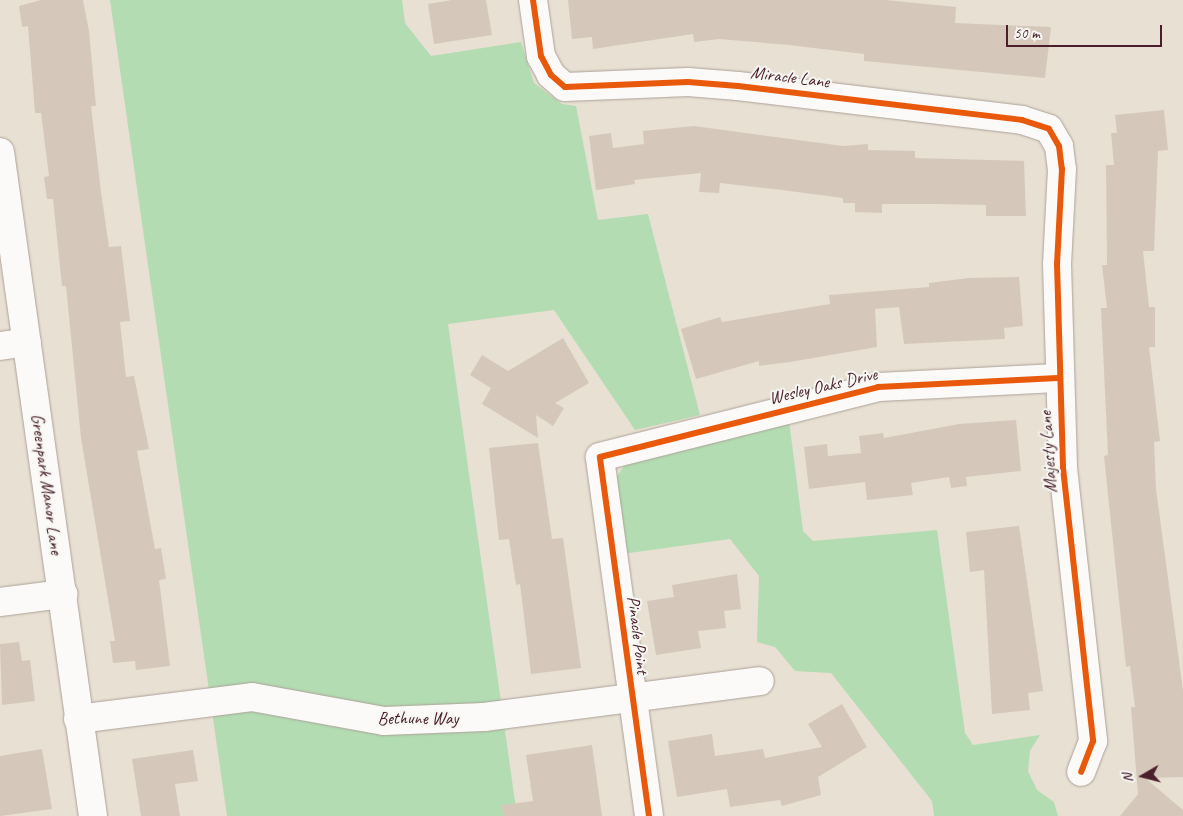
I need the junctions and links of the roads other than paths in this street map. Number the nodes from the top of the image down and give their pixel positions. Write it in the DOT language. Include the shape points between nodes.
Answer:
graph roads {
  1 [pos="533,0"];
  2 [pos="1049,129"];
  3 [pos="0,152"];
  4 [pos="27,342"];
  5 [pos="0,346"];
  6 [pos="1058,378"];
  7 [pos="600,457"];
  8 [pos="63,594"];
  9 [pos="0,602"];
  10 [pos="760,681"];
  11 [pos="632,700"];
  12 [pos="78,719"];
  13 [pos="1081,772"];
  14 [pos="93,816"];
  15 [pos="649,816"];
  1 -- 2 [label="street, Miracle Lane" via="541,56 551,75 564,87 582,89 688,82 730,85 1022,120"];
  2 -- 6 [label="street, Majesty Lane" via="1059,146 1062,169"];
  3 -- 4 [label="street, Greenpark Manor Lane"];
  4 -- 5 [label="street"];
  4 -- 8 [label="street, Greenpark Manor Lane"];
  6 -- 7 [label="street, Wesley Oaks Drive" via="878,387"];
  6 -- 13 [label="street, Majesty Lane" via="1071,561 1093,741"];
  7 -- 11 [label="street, Pinacle Point"];
  8 -- 9 [label="street"];
  8 -- 12 [label="street, Greenpark Manor Lane"];
  10 -- 11 [label="street, Bethune Way"];
  11 -- 12 [label="street, Bethune Way" via="484,717 384,721 252,697"];
  11 -- 15 [label="street, Pinacle Point"];
  12 -- 14 [label="street, Greenpark Manor Lane"];
}
